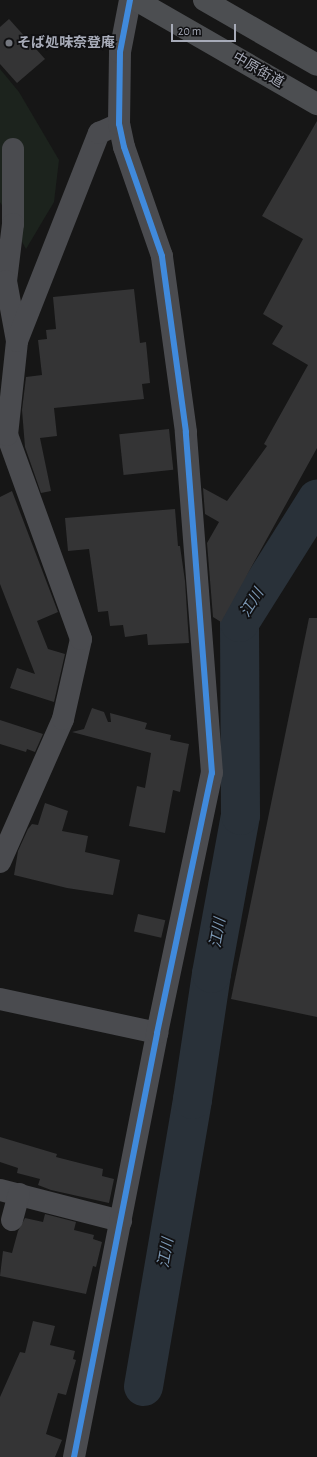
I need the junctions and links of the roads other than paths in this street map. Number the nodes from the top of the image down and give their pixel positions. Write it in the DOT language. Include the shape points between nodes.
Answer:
graph roads {
  1 [pos="130,0"];
  2 [pos="136,0"];
  3 [pos="204,0"];
  4 [pos="317,65"];
  5 [pos="317,104"];
  6 [pos="119,124"];
  7 [pos="13,149"];
  8 [pos="17,341"];
  9 [pos="0,862"];
  10 [pos="0,999"];
  11 [pos="157,1033"];
  12 [pos="9,1192"];
  13 [pos="12,1220"];
  14 [pos="121,1221"];
  15 [pos="74,1457"];
  1 -- 6 [label="street" via="120,52"];
  2 -- 5 [label="main road, 中原街道"];
  3 -- 4 [label="main road"];
  6 -- 8 [label="street" via="99,133"];
  6 -- 11 [label="street" via="124,147 162,256 186,432 212,773"];
  7 -- 8 [label="street" via="13,224 6,281"];
  8 -- 9 [label="street" via="7,435 81,639 63,719"];
  10 -- 11 [label="street"];
  11 -- 14 [label="street"];
  12 -- 13 [label="street"];
  12 -- 14 [label="street"];
  14 -- 15 [label="street"];
}
